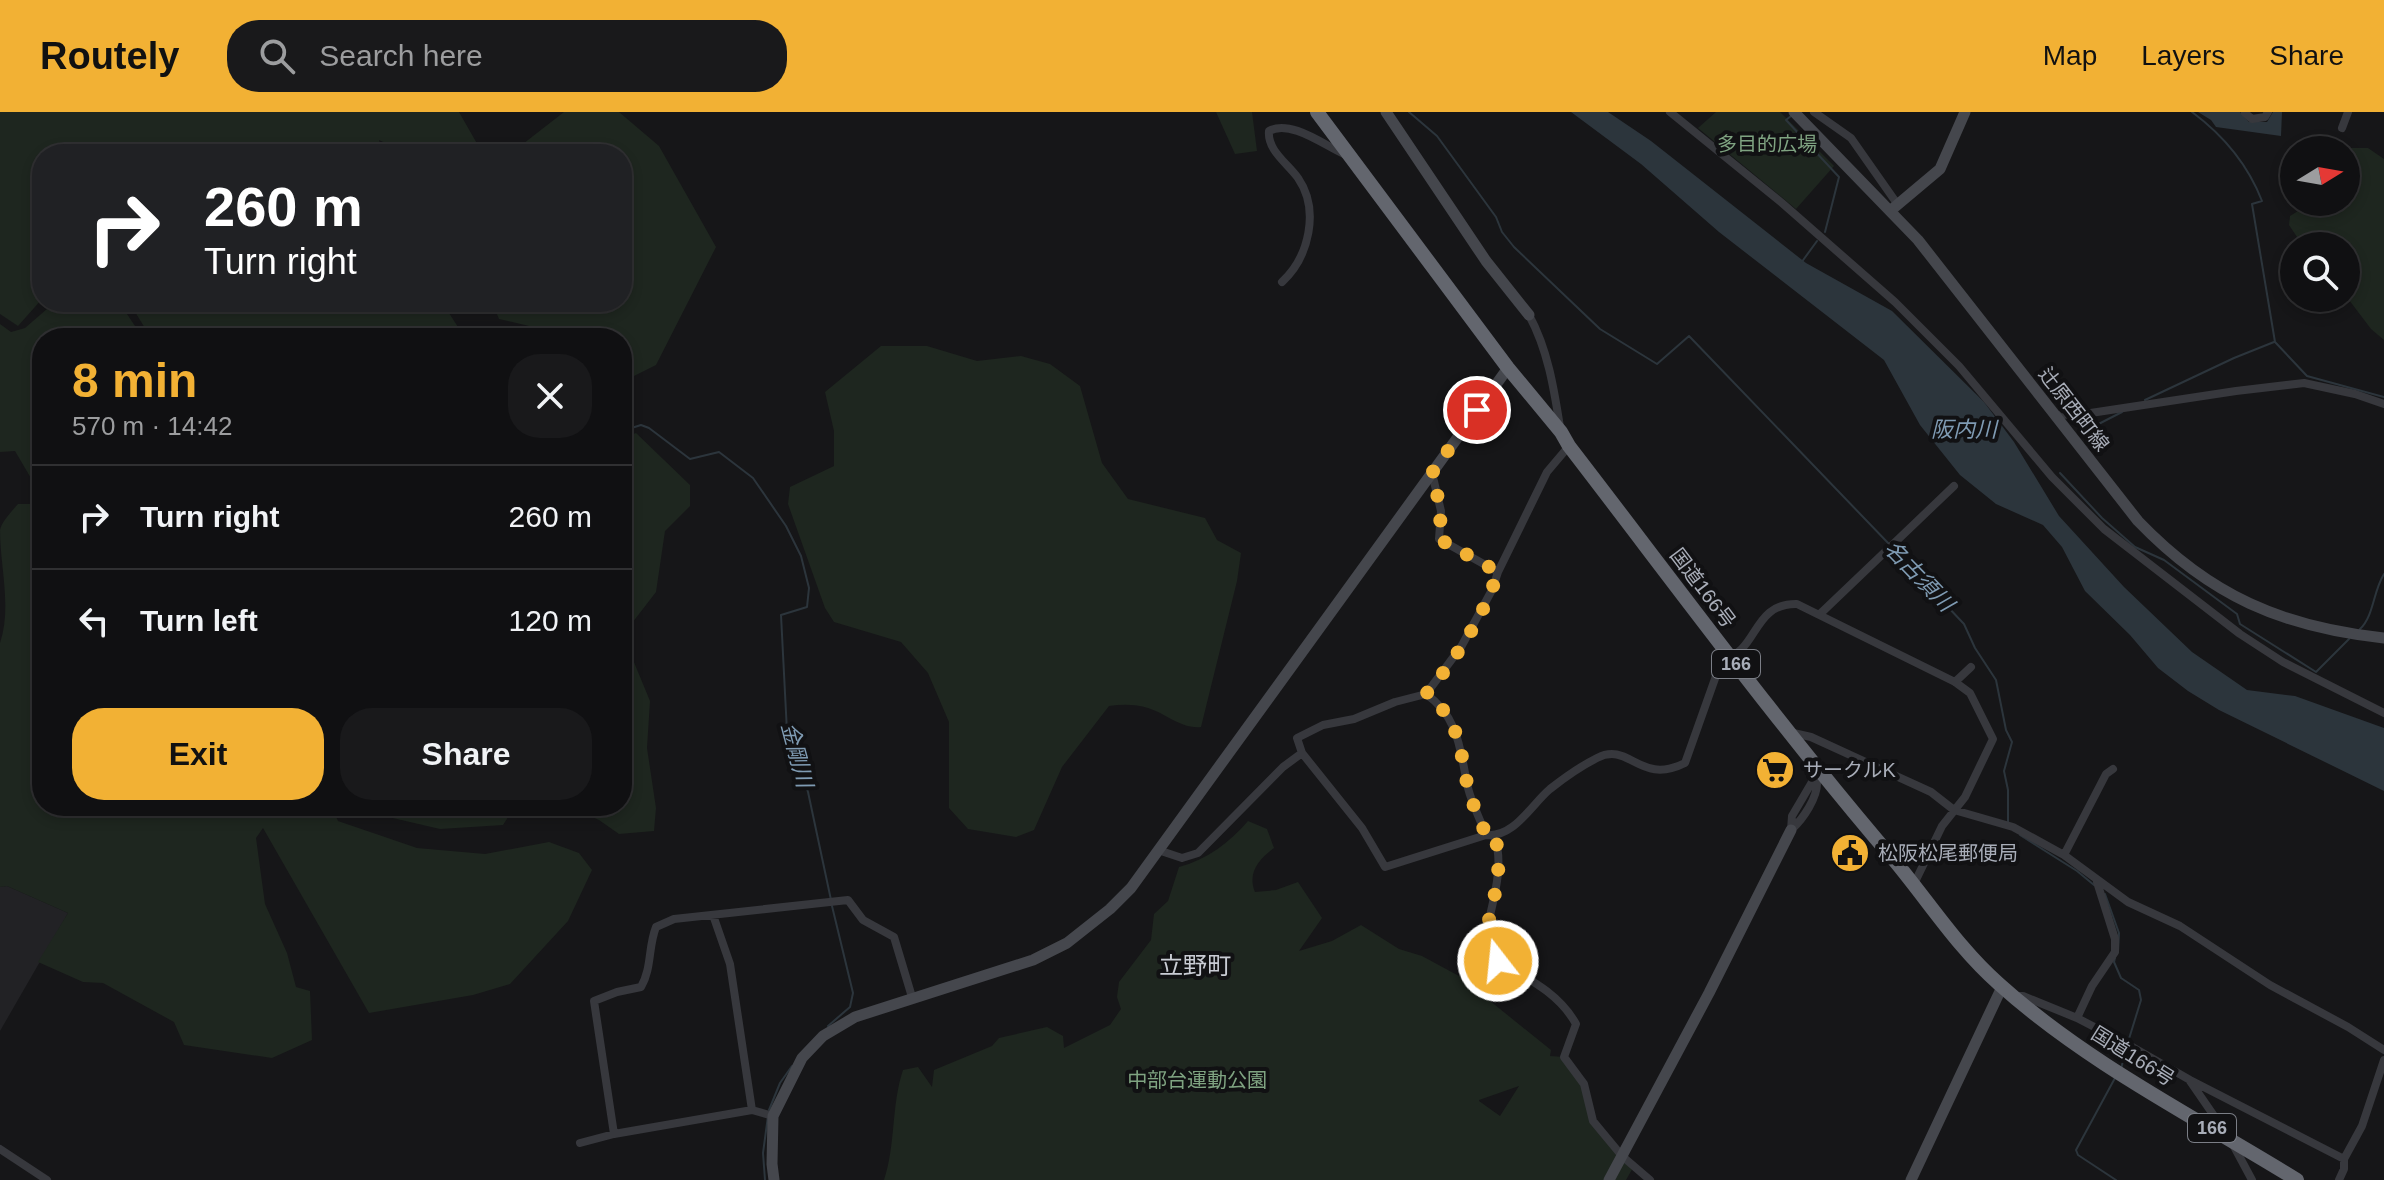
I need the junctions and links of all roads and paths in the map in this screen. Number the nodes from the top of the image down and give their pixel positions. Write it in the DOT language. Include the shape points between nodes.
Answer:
graph roads {
  1 [pos="1317,112"];
  2 [pos="1386,112"];
  3 [pos="1670,112"];
  4 [pos="1814,112"];
  5 [pos="1965,112"];
  6 [pos="2268,112"];
  7 [pos="2348,112"];
  8 [pos="1798,113"];
  9 [pos="2245,113"];
  10 [pos="2342,128"];
  11 [pos="1352,158"];
  12 [pos="1894,208"];
  13 [pos="1282,282"];
  14 [pos="1529,315"];
  15 [pos="1508,368"];
  16 [pos="2384,404"];
  17 [pos="2056,415"];
  18 [pos="1561,432"];
  19 [pos="1569,446"];
  20 [pos="1432,473"];
  21 [pos="1954,486"];
  22 [pos="1498,572"];
  23 [pos="1820,614"];
  24 [pos="2384,638"];
  25 [pos="1731,657"];
  26 [pos="1971,667"];
  27 [pos="1955,682"];
  28 [pos="1426,694"];
  29 [pos="2384,713"];
  30 [pos="1789,732"];
  31 [pos="1302,753"];
  32 [pos="2113,769"];
  33 [pos="1819,778"];
  34 [pos="1954,810"];
  35 [pos="1791,830"];
  36 [pos="1490,835"];
  37 [pos="1158,850"];
  38 [pos="2064,855"];
  39 [pos="1914,884"];
  40 [pos="2098,885"];
  41 [pos="713,915"];
  42 [pos="2008,992"];
  43 [pos="912,997"];
  44 [pos="2077,1018"];
  45 [pos="2384,1050"];
  46 [pos="2384,1060"];
  47 [pos="2190,1080"];
  48 [pos="752,1110"];
  49 [pos="773,1116"];
  50 [pos="614,1134"];
  51 [pos="2230,1139"];
  52 [pos="580,1143"];
  53 [pos="0,1149"];
  54 [pos="1622,1156"];
  55 [pos="2344,1159"];
  56 [pos="47,1180"];
  57 [pos="774,1180"];
  58 [pos="1609,1180"];
  59 [pos="1650,1180"];
  60 [pos="1911,1180"];
  61 [pos="2252,1180"];
  62 [pos="2297,1180"];
  63 [pos="2339,1180"];
  1 -- 11 [label="highway, 国道166号 / 166"];
  2 -- 14 [label="street" via="1486,261"];
  3 -- 29 [label="street" via="1895,302 1959,366 2073,500 2125,547 2283,662"];
  4 -- 12 [label="street" via="1851,138"];
  5 -- 12 [label="street" via="1940,169"];
  6 -- 9 [label="street" via="2252,119"];
  7 -- 10 [label="street"];
  8 -- 12 [label="street, 辻原西町線"];
  11 -- 13 [label="street" via="1294,130 1269,131 1269,142 1302,185 1309,205 1301,258"];
  11 -- 15 [label="highway, 国道166号 / 166"];
  12 -- 17 [label="street, 辻原西町線"];
  14 -- 18 [label="street" via="1551,376"];
  15 -- 18 [label="highway, 国道166号 / 166"];
  15 -- 20 [label="street"];
  16 -- 17 [label="street" via="2304,383"];
  17 -- 24 [label="street, 辻原西町線" via="2138,521 2184,563 2265,611 2306,626"];
  18 -- 19 [label="highway, 国道166号 / 166"];
  19 -- 22 [label="street" via="1547,472"];
  19 -- 25 [label="highway, 国道166号 / 166"];
  20 -- 22 [label="street" via="1441,511 1439,539"];
  20 -- 37 [label="street"];
  21 -- 23 [label="street"];
  22 -- 28 [label="street" via="1461,647"];
  23 -- 25 [label="street" via="1797,604 1772,608"];
  23 -- 27 [label="street"];
  25 -- 30 [label="highway, 国道166号 / 166"];
  25 -- 36 [label="street" via="1722,659 1685,763 1663,771 1611,753 1598,757 1550,790 1514,826"];
  26 -- 27 [label="street"];
  27 -- 34 [label="street" via="1970,693 1993,739"];
  28 -- 31 [label="street" via="1323,725 1297,738"];
  28 -- 36 [label="street" via="1460,739 1468,791"];
  30 -- 33 [label="highway, 国道166号 / 166"];
  30 -- 34 [label="street" via="1931,792"];
  31 -- 36 [label="street" via="1362,828 1385,867"];
  31 -- 37 [label="street" via="1198,853 1182,858"];
  32 -- 38 [label="street"];
  33 -- 35 [label="street" via="1818,789"];
  33 -- 39 [label="highway, 国道166号 / 166"];
  34 -- 38 [label="street" via="2010,826"];
  34 -- 39 [label="street"];
  35 -- 54 [label="street"];
  36 -- 54 [label="street" via="1498,846 1497,883 1487,929 1499,948 1498,961 1542,986 1569,1011 1576,1024 1564,1057 1584,1084 1593,1121"];
  37 -- 43 [label="street" via="1131,888 1067,943 1033,960"];
  38 -- 40 [label="street"];
  39 -- 42 [label="highway, 国道166号 / 166" via="1969,957"];
  40 -- 44 [label="street" via="2115,952"];
  40 -- 45 [label="street" via="2180,926"];
  41 -- 43 [label="street" via="848,900 863,920 894,937"];
  41 -- 48 [label="street" via="730,964"];
  41 -- 50 [label="street" via="674,919 656,927 641,987 594,1001"];
  42 -- 44 [label="street"];
  42 -- 51 [label="highway, 国道166号 / 166" via="2110,1068"];
  42 -- 60 [label="street"];
  43 -- 49 [label="street" via="855,1017 823,1036 802,1058"];
  44 -- 47 [label="street"];
  46 -- 55 [label="street" via="2362,1126"];
  47 -- 51 [label="street"];
  47 -- 55 [label="street"];
  48 -- 49 [label="street"];
  48 -- 50 [label="street"];
  49 -- 57 [label="street"];
  50 -- 52 [label="street"];
  51 -- 61 [label="street"];
  51 -- 62 [label="highway, 国道166号 / 166"];
  53 -- 56 [label="street"];
  54 -- 58 [label="street"];
  54 -- 59 [label="street"];
  55 -- 63 [label="street"];
}
